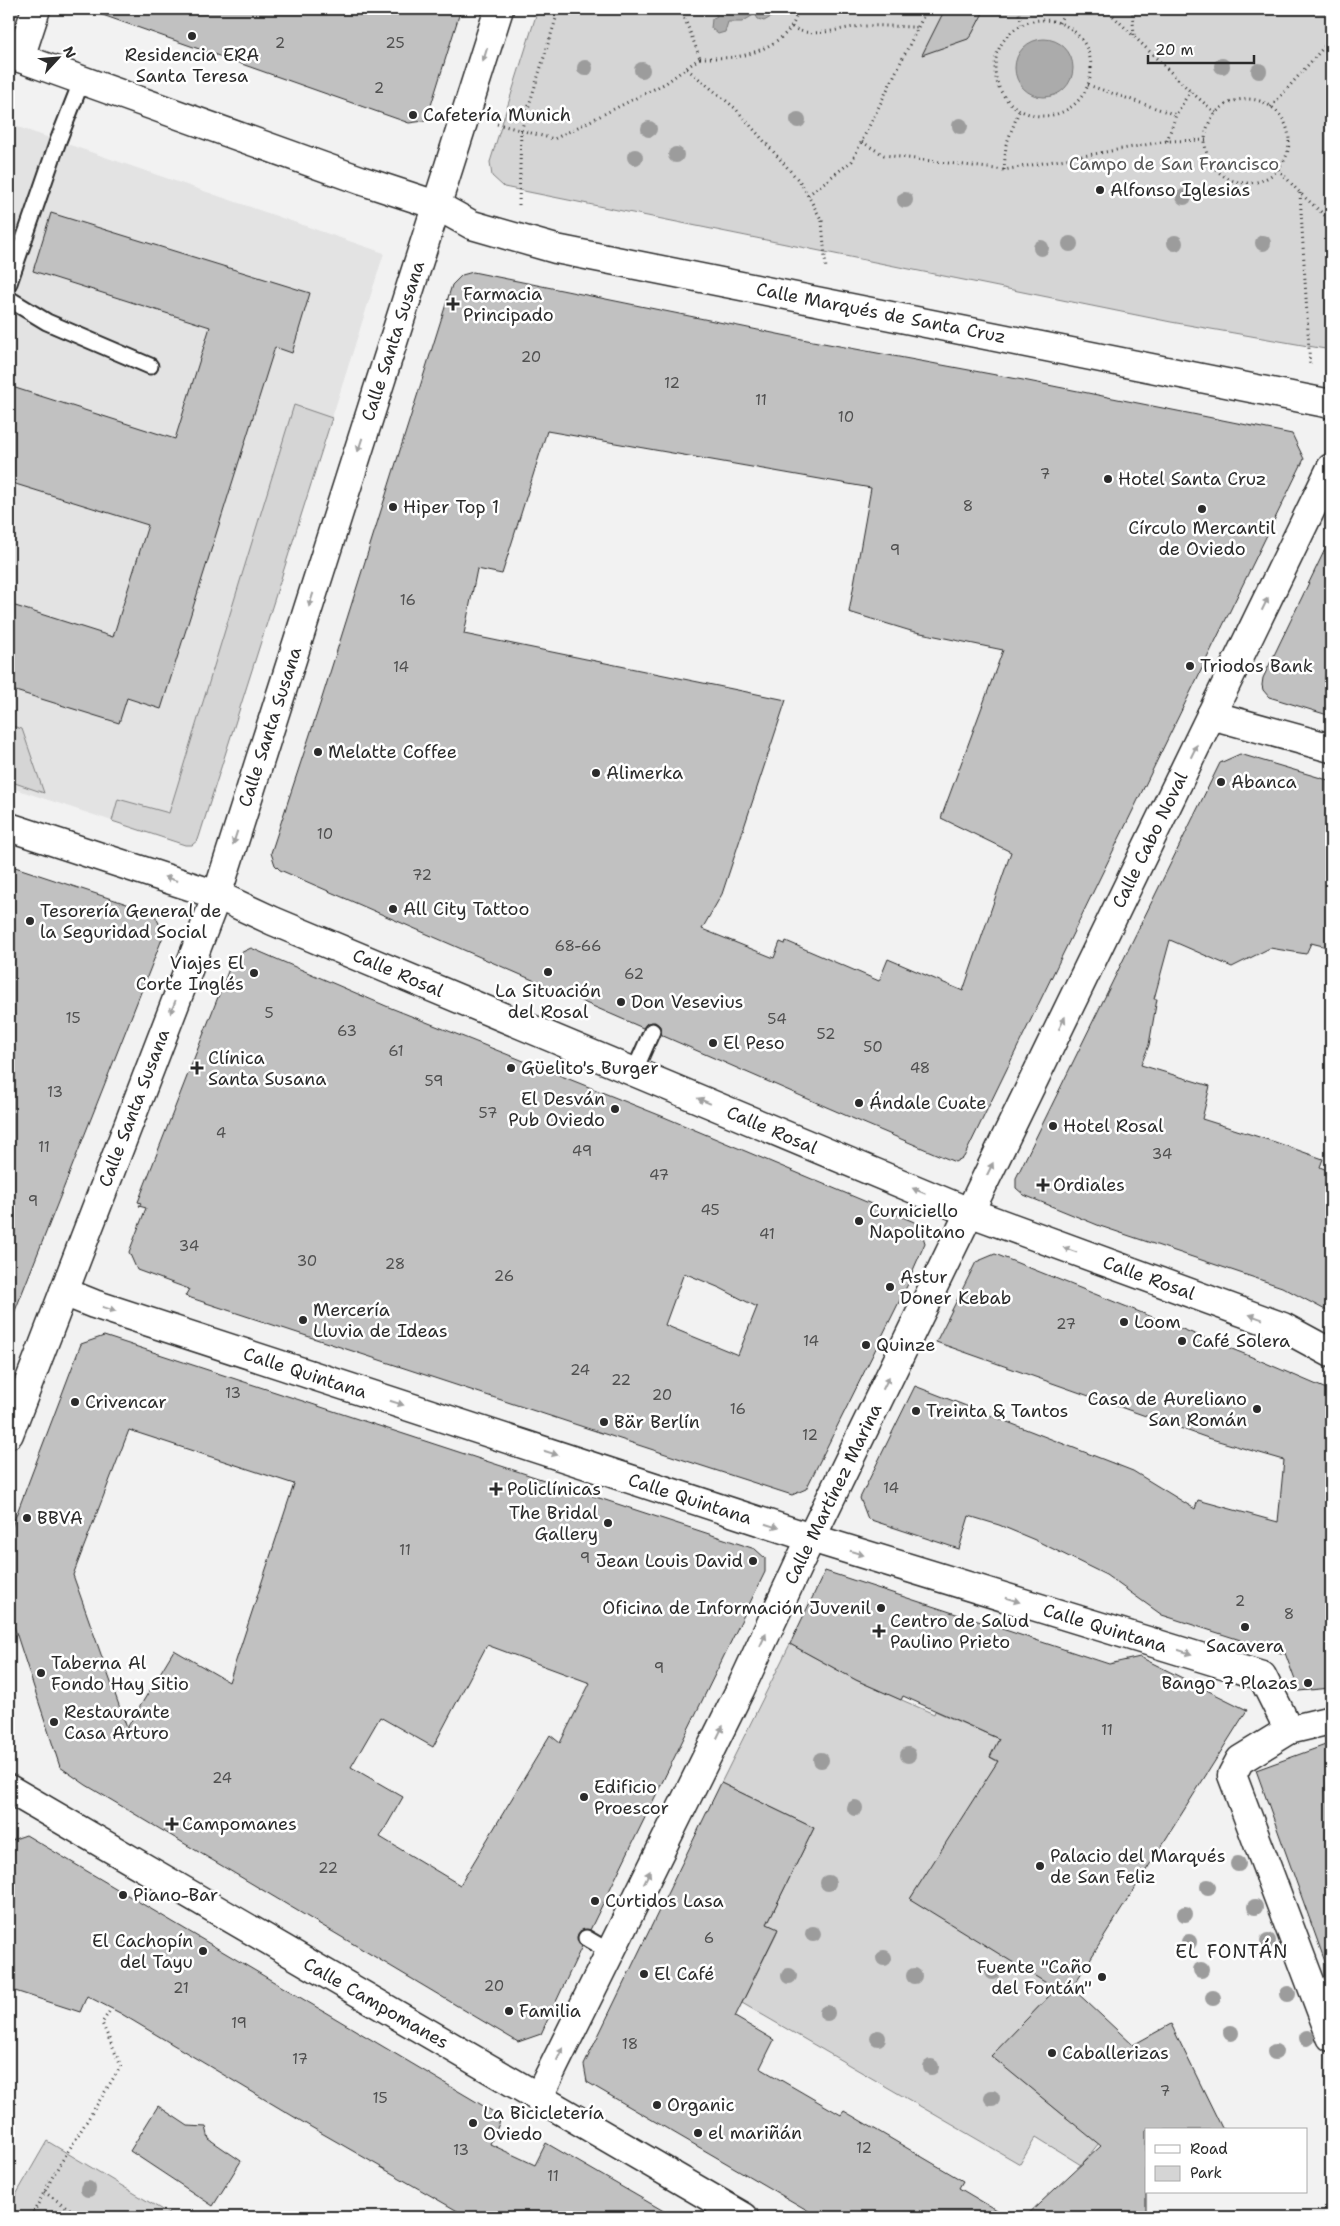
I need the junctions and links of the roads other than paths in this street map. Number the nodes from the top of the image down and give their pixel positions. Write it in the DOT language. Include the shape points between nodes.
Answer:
graph roads {
  1 [pos="36,9"];
  2 [pos="499,9"];
  3 [pos="14,56"];
  4 [pos="82,80"];
  5 [pos="436,205"];
  6 [pos="9,284"];
  7 [pos="9,299"];
  8 [pos="150,366"];
  9 [pos="1322,402"];
  10 [pos="1331,468"];
  11 [pos="1211,715"];
  12 [pos="1331,748"];
  13 [pos="9,827"];
  14 [pos="217,894"];
  15 [pos="652,1031"];
  16 [pos="634,1072"];
  17 [pos="969,1212"];
  18 [pos="64,1292"];
  19 [pos="1331,1353"];
  20 [pos="17,1396"];
  21 [pos="9,1434"];
  22 [pos="811,1538"];
  23 [pos="1331,1720"];
  24 [pos="1289,1730"];
  25 [pos="9,1789"];
  26 [pos="586,1938"];
  27 [pos="610,1952"];
  28 [pos="1331,2038"];
  29 [pos="538,2098"];
  30 [pos="744,2217"];
  1 -- 3 [label="street"];
  2 -- 5 [label="street, Calle Santa Susana, one-way"];
  3 -- 4 [label="street, Calle Marqués de Santa Cruz"];
  4 -- 5 [label="street, Calle Marqués de Santa Cruz"];
  4 -- 6 [label="lane"];
  5 -- 9 [label="street, Calle Marqués de Santa Cruz" via="472,225 556,249"];
  5 -- 14 [label="street, Calle Santa Susana, one-way"];
  7 -- 8 [label="lane" via="47,322"];
  11 -- 10 [label="street, Calle Cabo Noval, one-way"];
  11 -- 12 [label="street"];
  17 -- 11 [label="street, Calle Cabo Noval, one-way"];
  14 -- 13 [label="street, Calle Rosal, one-way"];
  14 -- 16 [label="street, Calle Rosal" via="273,921"];
  14 -- 18 [label="street, Calle Santa Susana, one-way"];
  15 -- 16 [label="lane"];
  17 -- 16 [label="street, Calle Rosal, one-way"];
  19 -- 17 [label="street, Calle Rosal, one-way" via="1284,1328"];
  22 -- 17 [label="street, Calle Martínez Marina, one-way"];
  18 -- 20 [label="street, Calle Santa Susana"];
  18 -- 22 [label="street, Calle Quintana, one-way"];
  20 -- 21 [label="street, Calle Santa Susana"];
  22 -- 24 [label="street, Calle Quintana, one-way" via="1262,1676"];
  27 -- 22 [label="street, Calle Martínez Marina, one-way" via="740,1690"];
  23 -- 24 [label="street"];
  24 -- 28 [label="street" via="1240,1760 1232,1775"];
  25 -- 29 [label="street, Calle Campomanes"];
  26 -- 27 [label="lane"];
  29 -- 27 [label="street, Calle Martínez Marina, one-way"];
  29 -- 30 [label="street, Calle Campomanes"];
}
